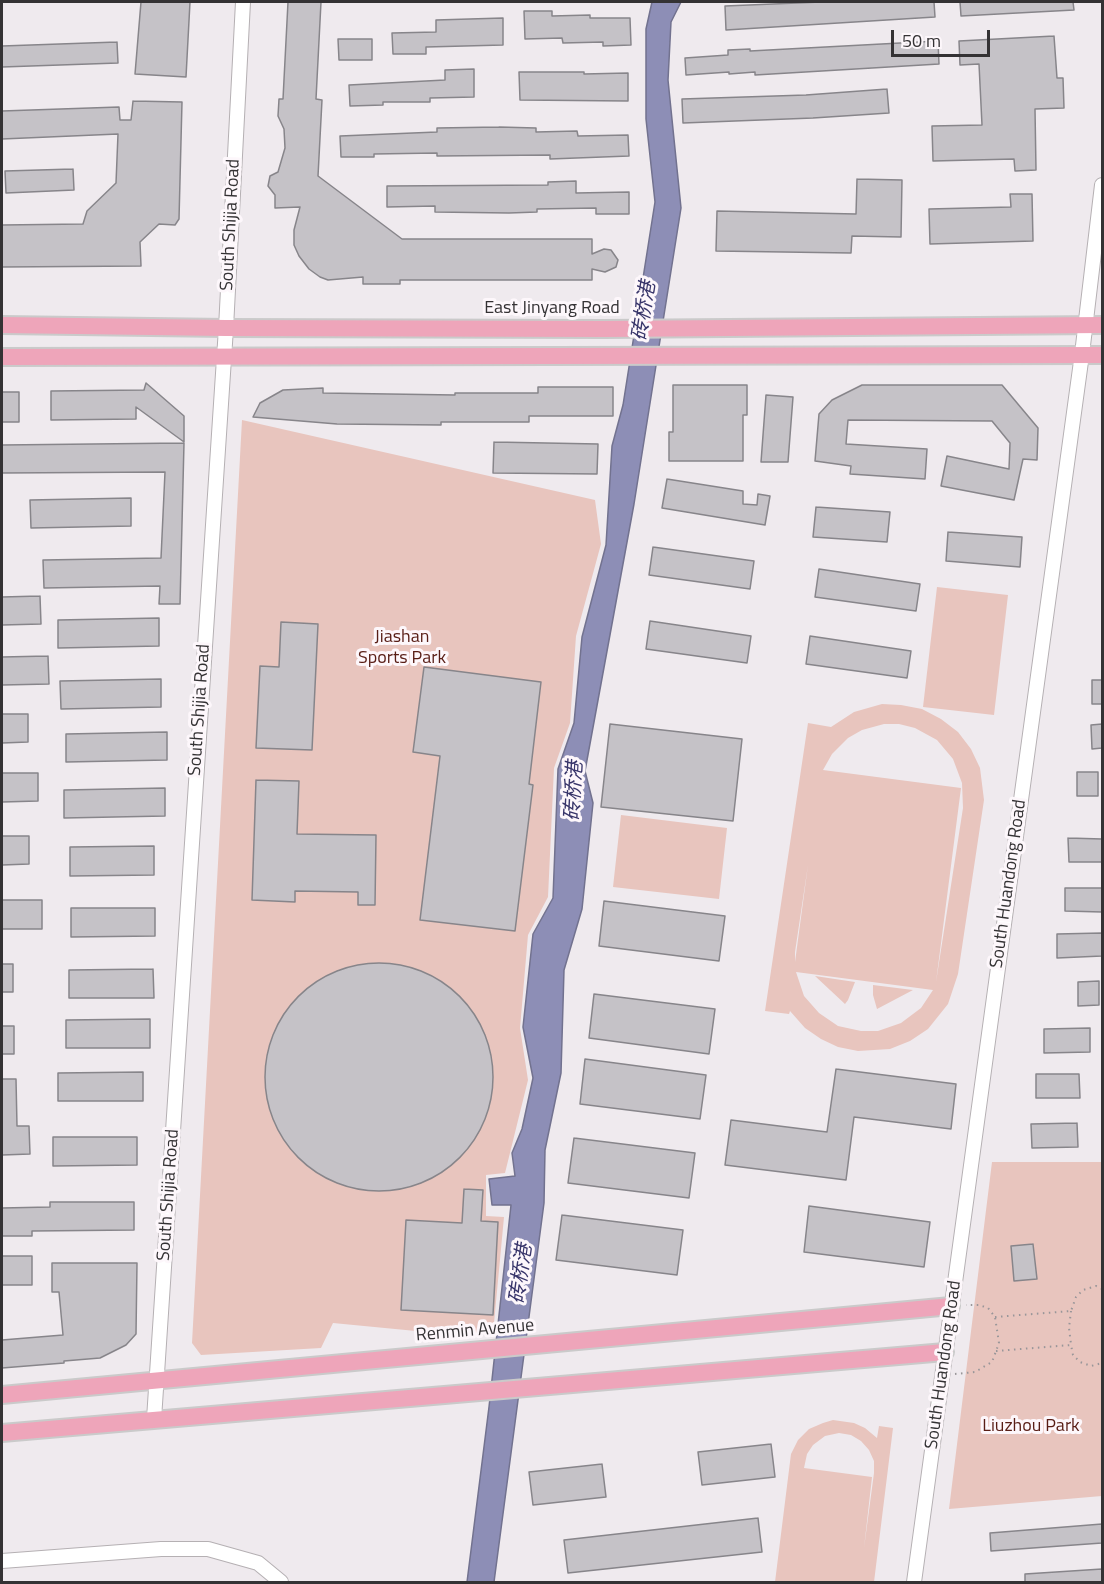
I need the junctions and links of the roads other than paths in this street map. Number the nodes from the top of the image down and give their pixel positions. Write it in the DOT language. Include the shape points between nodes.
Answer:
graph roads {
  1 [pos="243,2"];
  2 [pos="1102,185"];
  3 [pos="2,325"];
  4 [pos="1085,325"];
  5 [pos="1102,325"];
  6 [pos="226,328"];
  7 [pos="1082,354"];
  8 [pos="1102,355"];
  9 [pos="2,357"];
  10 [pos="223,357"];
  11 [pos="951,1306"];
  12 [pos="945,1352"];
  13 [pos="157,1381"];
  14 [pos="2,1395"];
  15 [pos="154,1419"];
  16 [pos="2,1433"];
  17 [pos="2,1561"];
  18 [pos="281,1582"];
  19 [pos="914,1582"];
  1 -- 6 [label="street, South Shijia Road"];
  2 -- 4 [label="street, South Huandong Road"];
  3 -- 6 [label="main road, East Jinyang Road"];
  4 -- 5 [label="main road, East Jinyang Road"];
  4 -- 6 [label="main road, East Jinyang Road"];
  4 -- 7 [label="street, South Huandong Road"];
  6 -- 10 [label="street, South Shijia Road"];
  7 -- 8 [label="main road"];
  7 -- 10 [label="main road"];
  7 -- 11 [label="street, South Huandong Road"];
  9 -- 10 [label="main road"];
  10 -- 13 [label="street, South Shijia Road"];
  11 -- 12 [label="street, South Huandong Road"];
  11 -- 13 [label="main road, Renmin Avenue"];
  12 -- 15 [label="main road"];
  12 -- 19 [label="street, South Huandong Road"];
  13 -- 14 [label="main road, Renmin Avenue"];
  13 -- 15 [label="street, South Shijia Road"];
  15 -- 16 [label="main road"];
  17 -- 18 [label="street" via="208,1549 258,1563"];
}
